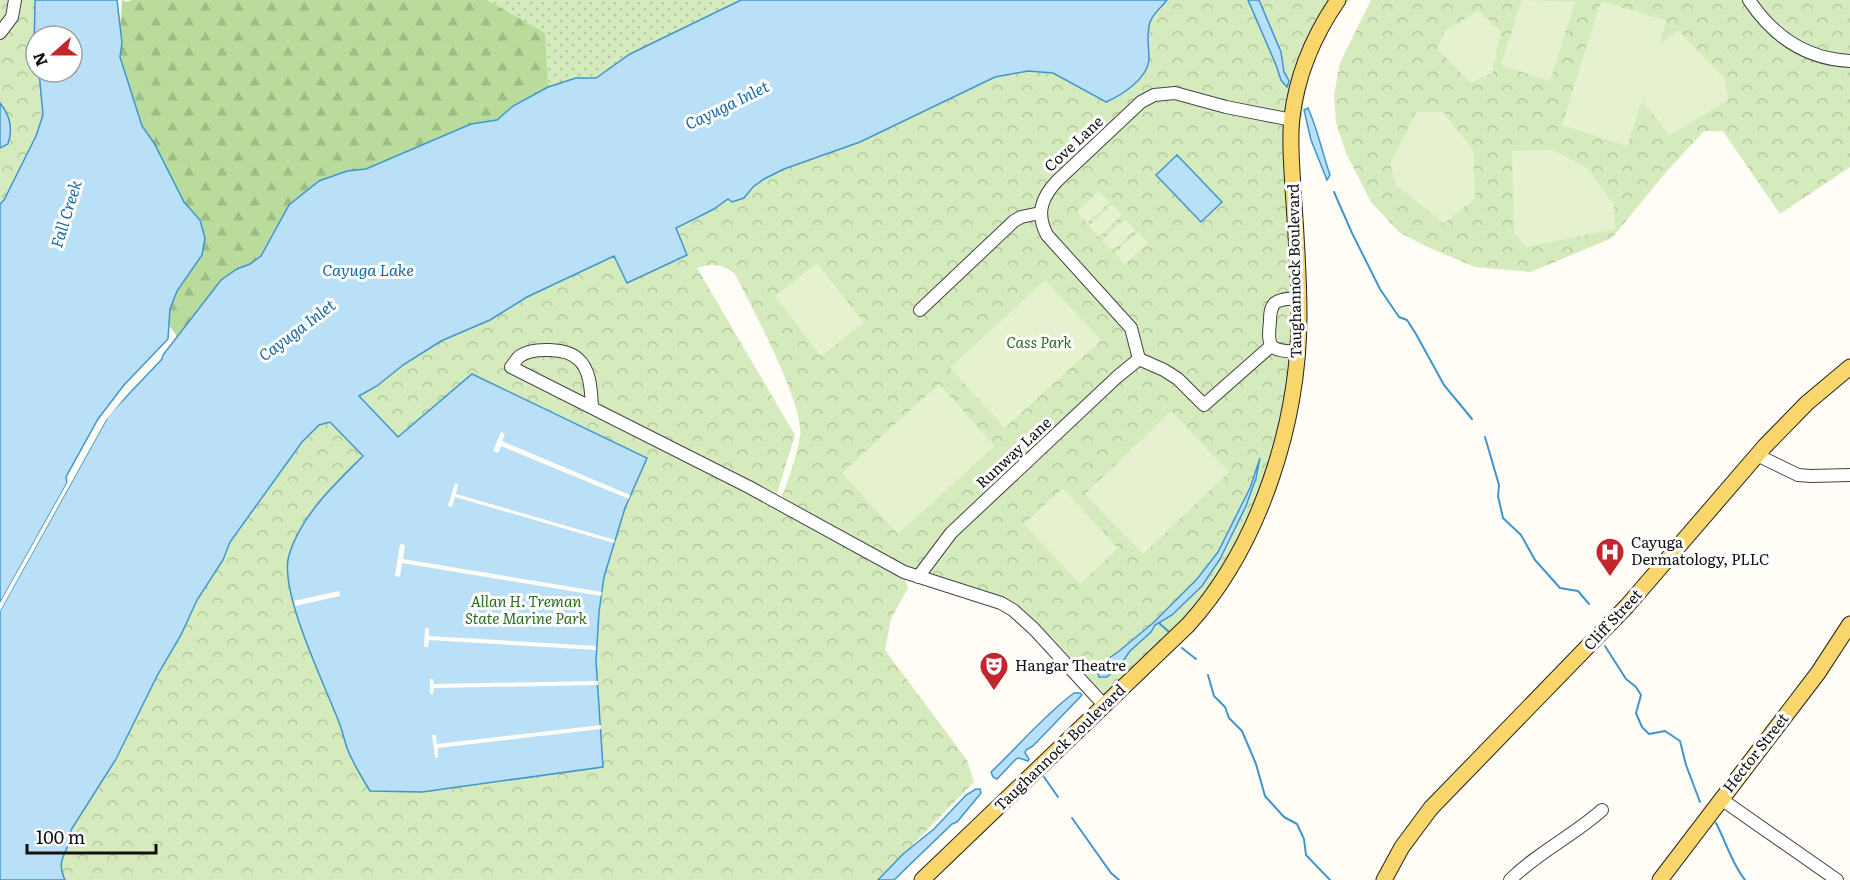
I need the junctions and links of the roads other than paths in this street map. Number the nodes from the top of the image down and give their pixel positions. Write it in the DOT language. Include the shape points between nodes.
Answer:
graph roads {
  1 [pos="15,0"];
  2 [pos="1338,0"];
  3 [pos="1749,0"];
  4 [pos="0,33"];
  5 [pos="1850,61"];
  6 [pos="1292,120"];
  7 [pos="1040,213"];
  8 [pos="1298,298"];
  9 [pos="920,310"];
  10 [pos="1271,346"];
  11 [pos="1298,352"];
  12 [pos="1139,359"];
  13 [pos="1850,367"];
  14 [pos="592,407"];
  15 [pos="1757,455"];
  16 [pos="1850,475"];
  17 [pos="918,577"];
  18 [pos="1850,624"];
  19 [pos="1104,705"];
  20 [pos="1720,799"];
  21 [pos="1602,810"];
  22 [pos="922,880"];
  23 [pos="1384,880"];
  24 [pos="1510,880"];
  25 [pos="1660,880"];
  26 [pos="1837,880"];
  1 -- 4 [label="street" via="12,17"];
  2 -- 6 [label="main road, Taughannock Boulevard" via="1310,49"];
  3 -- 5 [label="street" via="1768,25 1792,44 1814,55"];
  6 -- 7 [label="street, Cove Lane" via="1175,93 1154,95 1141,102 1057,181 1045,196"];
  6 -- 8 [label="main road, Taughannock Boulevard"];
  7 -- 9 [label="street" via="1014,221"];
  7 -- 12 [label="street" via="1047,235 1131,327"];
  8 -- 10 [label="street" via="1275,303 1268,340"];
  8 -- 11 [label="main road, Taughannock Boulevard"];
  10 -- 11 [label="street"];
  10 -- 12 [label="street" via="1204,405 1178,379"];
  11 -- 19 [label="main road, Taughannock Boulevard" via="1291,405 1278,454 1253,522 1231,565 1188,625"];
  12 -- 17 [label="street, Runway Lane" via="951,533"];
  13 -- 15 [label="main road, Cliff Street"];
  14 -- 14 [label="street" via="537,380 511,367 520,356 538,351 562,350 571,354 585,368"];
  14 -- 17 [label="street"];
  15 -- 16 [label="street" via="1798,475"];
  15 -- 23 [label="main road, Cliff Street" via="1627,606 1431,808"];
  17 -- 19 [label="street" via="995,600 1013,610"];
  18 -- 20 [label="main road, Hector Street" via="1818,673"];
  19 -- 22 [label="main road, Taughannock Boulevard"];
  20 -- 25 [label="main road, Hector Street"];
  20 -- 26 [label="street"];
  21 -- 24 [label="street"];
}
